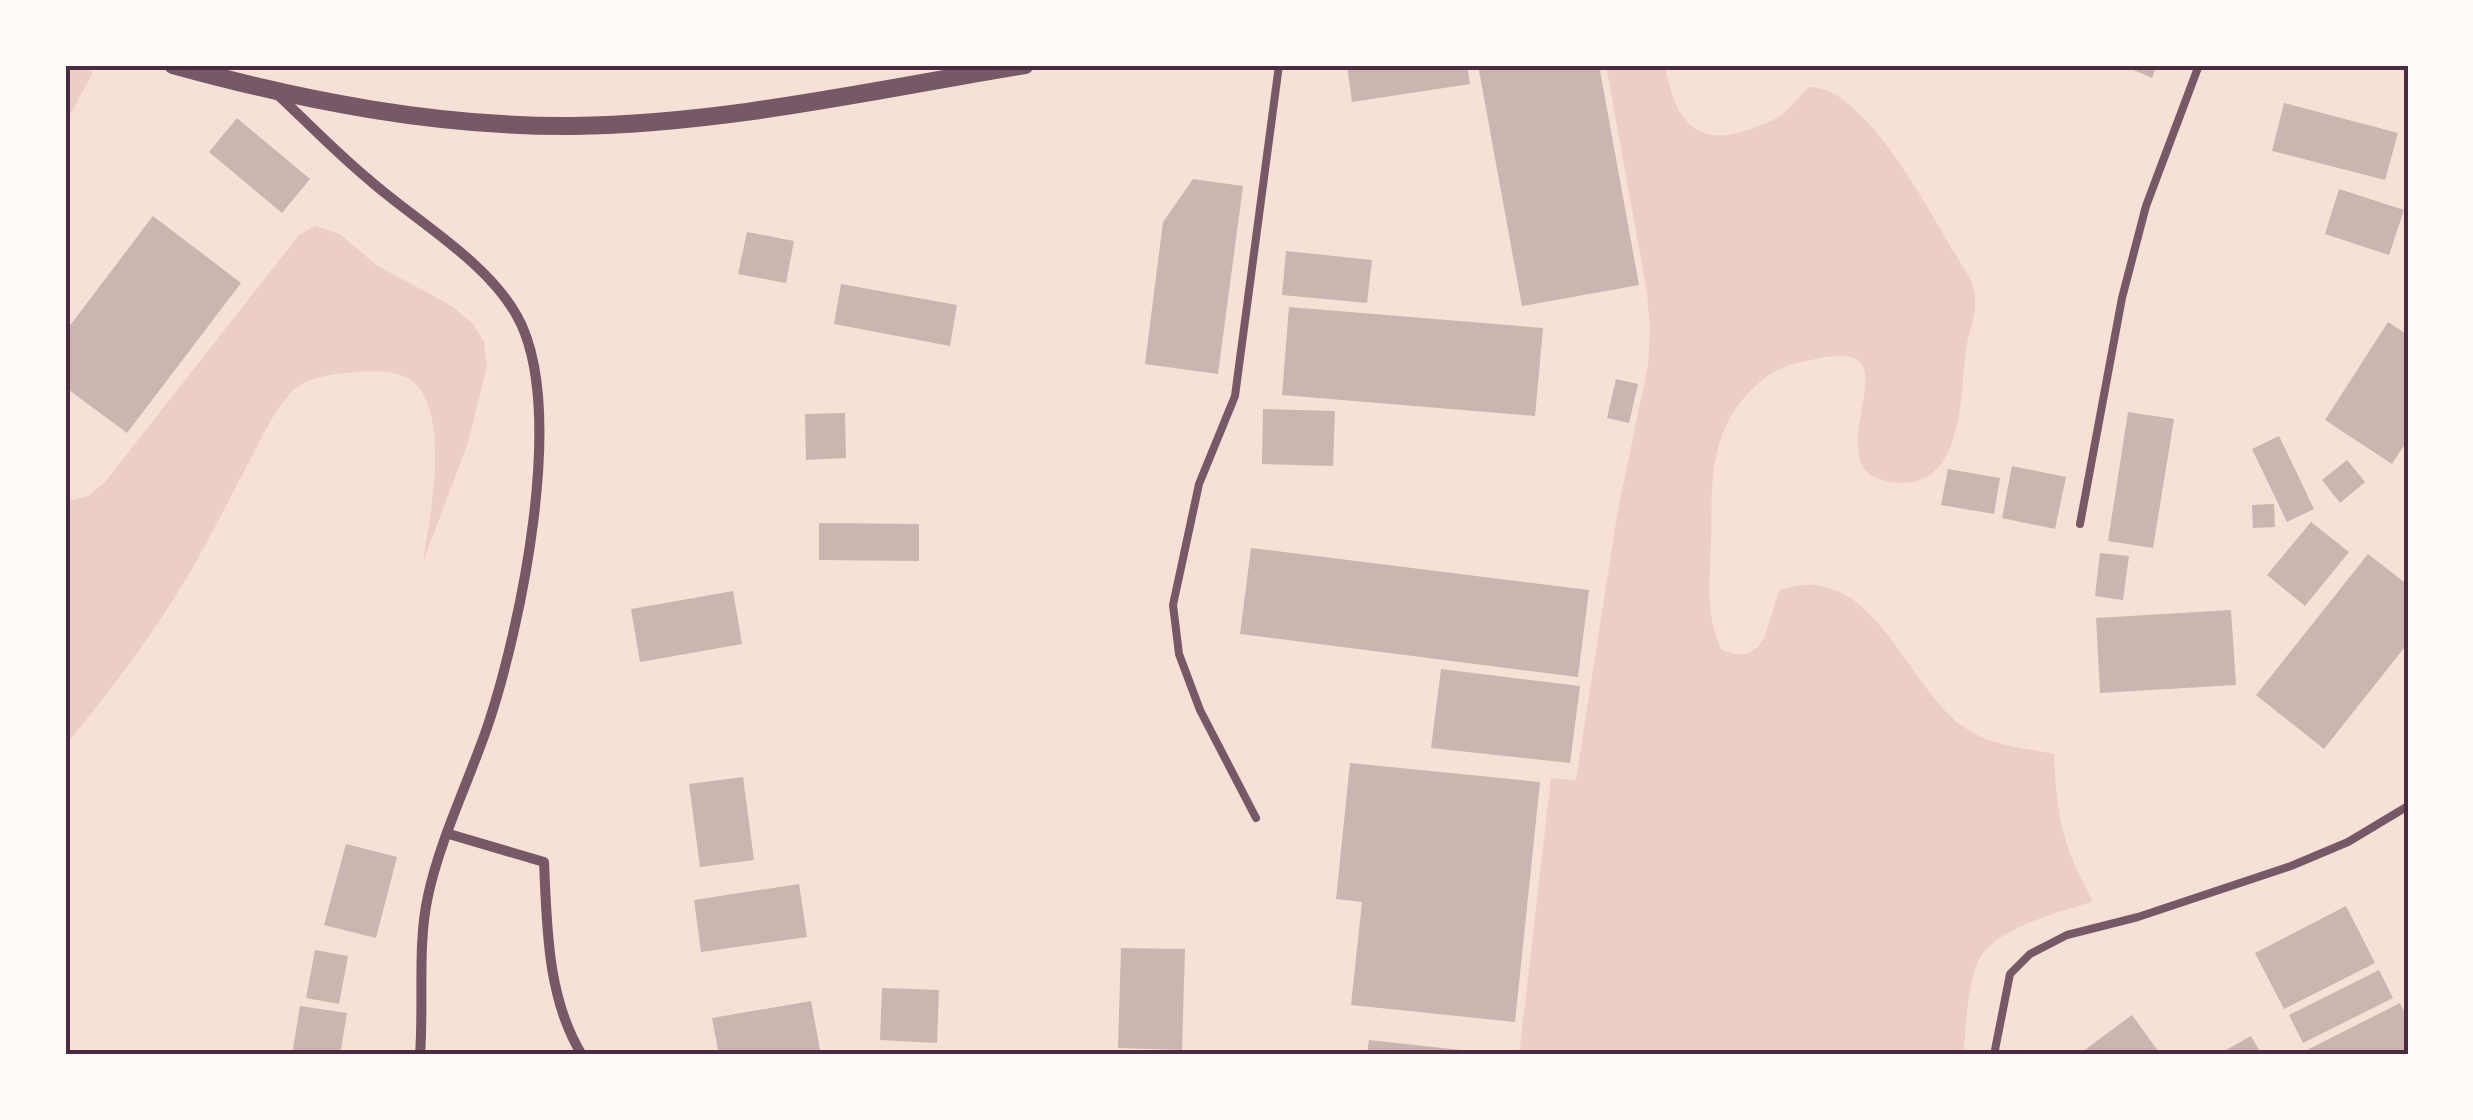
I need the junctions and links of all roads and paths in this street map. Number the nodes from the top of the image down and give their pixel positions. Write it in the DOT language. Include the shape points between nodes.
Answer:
graph roads {
  1 [pos="174,65"];
  2 [pos="1025,65"];
  3 [pos="1279,65"];
  4 [pos="2199,65"];
  5 [pos="276,94"];
  6 [pos="2080,524"];
  7 [pos="2408,806"];
  8 [pos="1256,818"];
  9 [pos="449,834"];
  10 [pos="420,1055"];
  11 [pos="582,1055"];
  12 [pos="1994,1055"];
  1 -- 5 [label="street"];
  2 -- 5 [label="street" via="729,114 572,126 424,118"];
  3 -- 8 [label="lane" via="1235,396 1199,484 1173,605 1178,654"];
  4 -- 6 [label="lane" via="2122,298"];
  5 -- 9 [label="street" via="485,278 517,316 527,343 539,454 526,569 507,662"];
  7 -- 12 [label="lane" via="2291,866 2067,936 2030,954 2010,974"];
  9 -- 10 [label="street" via="427,900"];
  9 -- 11 [label="street" via="544,862 557,995"];
}
